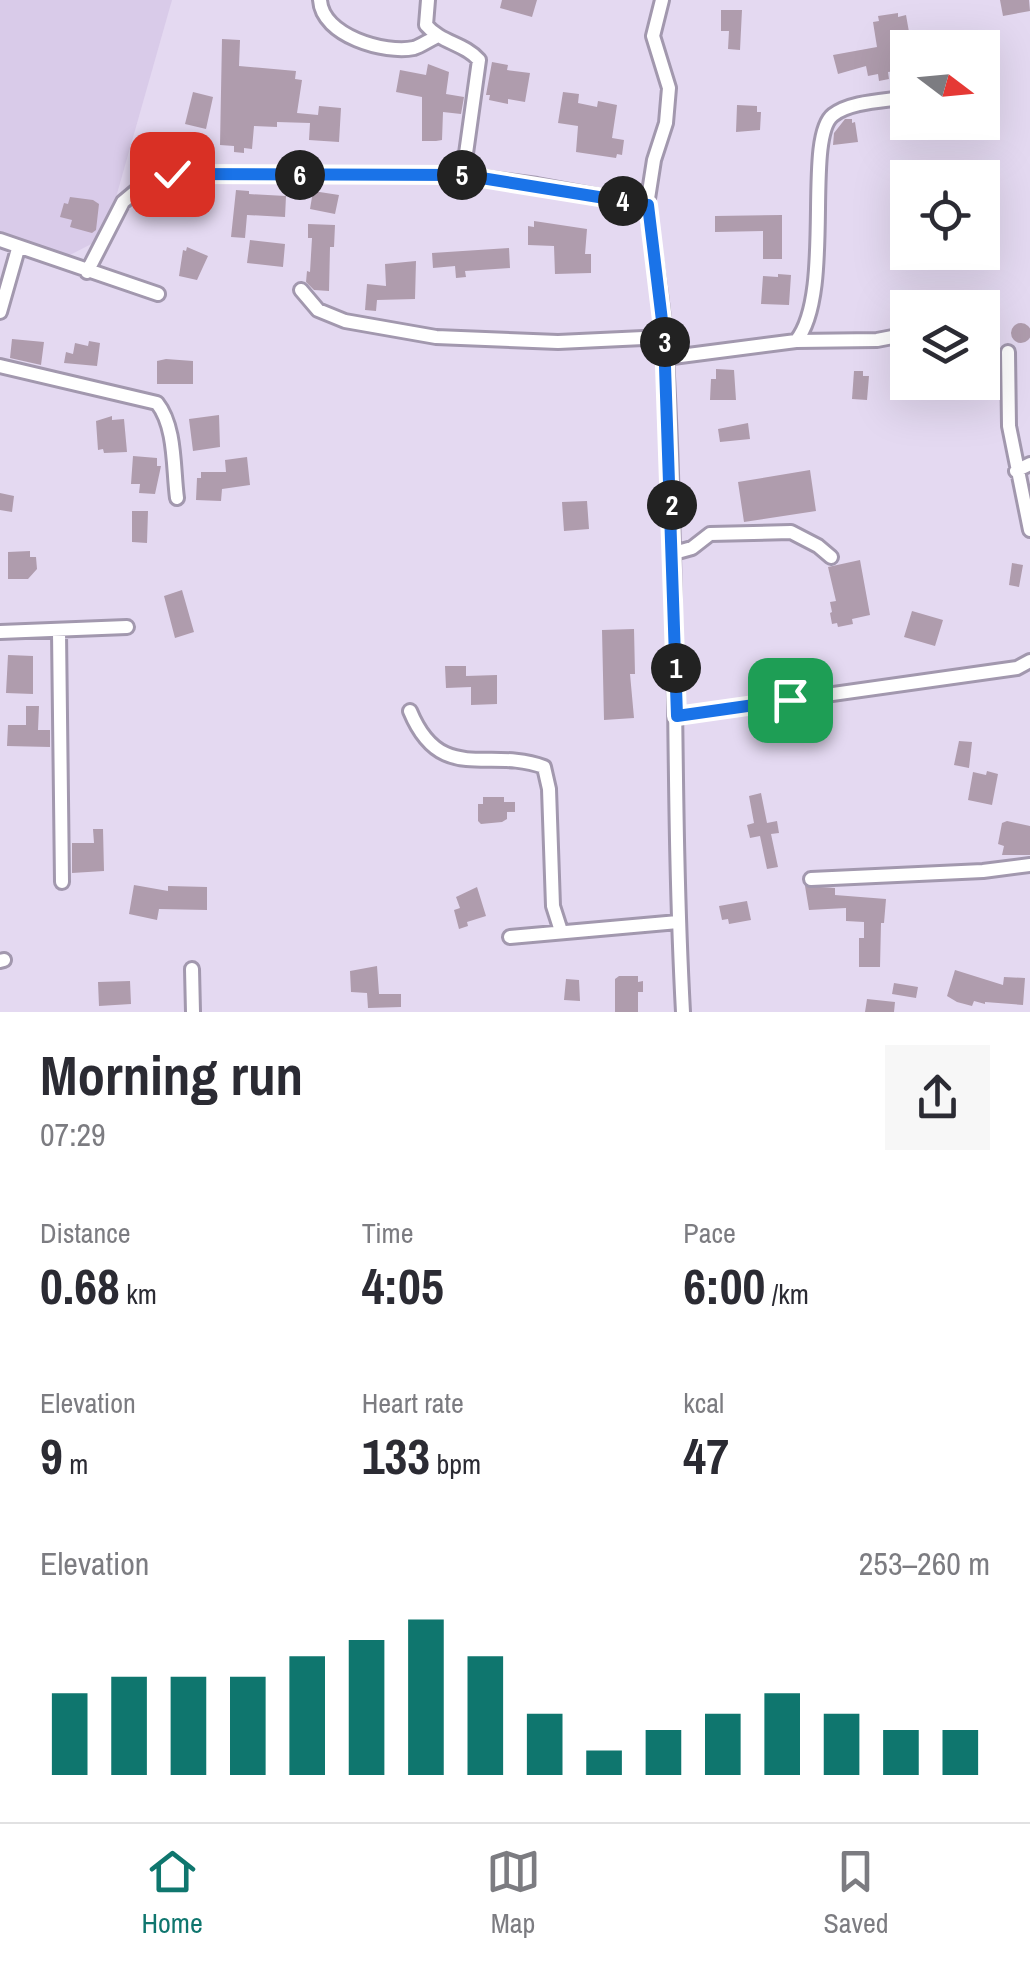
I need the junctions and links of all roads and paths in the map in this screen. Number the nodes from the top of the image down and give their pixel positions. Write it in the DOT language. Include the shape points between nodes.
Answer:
graph roads {
  1 [pos="320,0"];
  2 [pos="428,0"];
  3 [pos="662,0"];
  4 [pos="436,37"];
  5 [pos="890,100"];
  6 [pos="463,175"];
  7 [pos="648,205"];
  8 [pos="0,240"];
  9 [pos="18,248"];
  10 [pos="86,272"];
  11 [pos="301,290"];
  12 [pos="158,294"];
  13 [pos="0,312"];
  14 [pos="664,337"];
  15 [pos="890,337"];
  16 [pos="796,341"];
  17 [pos="1008,352"];
  18 [pos="666,358"];
  19 [pos="0,366"];
  20 [pos="1030,464"];
  21 [pos="1016,472"];
  22 [pos="177,498"];
  23 [pos="1030,530"];
  24 [pos="674,554"];
  25 [pos="831,557"];
  26 [pos="126,627"];
  27 [pos="0,632"];
  28 [pos="59,632"];
  29 [pos="1030,661"];
  30 [pos="410,711"];
  31 [pos="677,716"];
  32 [pos="1030,865"];
  33 [pos="811,878"];
  34 [pos="62,882"];
  35 [pos="678,922"];
  36 [pos="561,930"];
  37 [pos="510,938"];
  38 [pos="192,969"];
  39 [pos="193,1012"];
  40 [pos="683,1012"];
  1 -- 4 [label="street" via="330,26 349,38 400,49"];
  2 -- 4 [label="street" via="426,26"];
  3 -- 7 [label="street" via="653,36 669,88"];
  4 -- 6 [label="street" via="479,60"];
  5 -- 16 [label="street" via="848,108 825,124 819,254 810,308"];
  6 -- 7 [label="street"];
  6 -- 10 [label="street" via="172,174 148,180 123,202"];
  7 -- 14 [label="street"];
  8 -- 9 [label="street"];
  9 -- 10 [label="street"];
  9 -- 13 [label="street"];
  10 -- 12 [label="street"];
  11 -- 14 [label="street" via="318,310 345,321 436,337"];
  14 -- 18 [label="street"];
  15 -- 16 [label="street"];
  16 -- 18 [label="street"];
  17 -- 21 [label="street"];
  18 -- 24 [label="street"];
  19 -- 22 [label="street" via="157,403 169,432"];
  20 -- 21 [label="street"];
  21 -- 23 [label="street"];
  24 -- 25 [label="street" via="710,534 790,532"];
  24 -- 31 [label="street"];
  26 -- 28 [label="street"];
  27 -- 28 [label="street"];
  28 -- 34 [label="street"];
  29 -- 31 [label="street"];
  30 -- 36 [label="street" via="431,746 455,757 544,767 553,906"];
  31 -- 35 [label="street"];
  32 -- 33 [label="street"];
  35 -- 36 [label="street"];
  35 -- 40 [label="street"];
  36 -- 37 [label="street"];
  38 -- 39 [label="street"];
}
